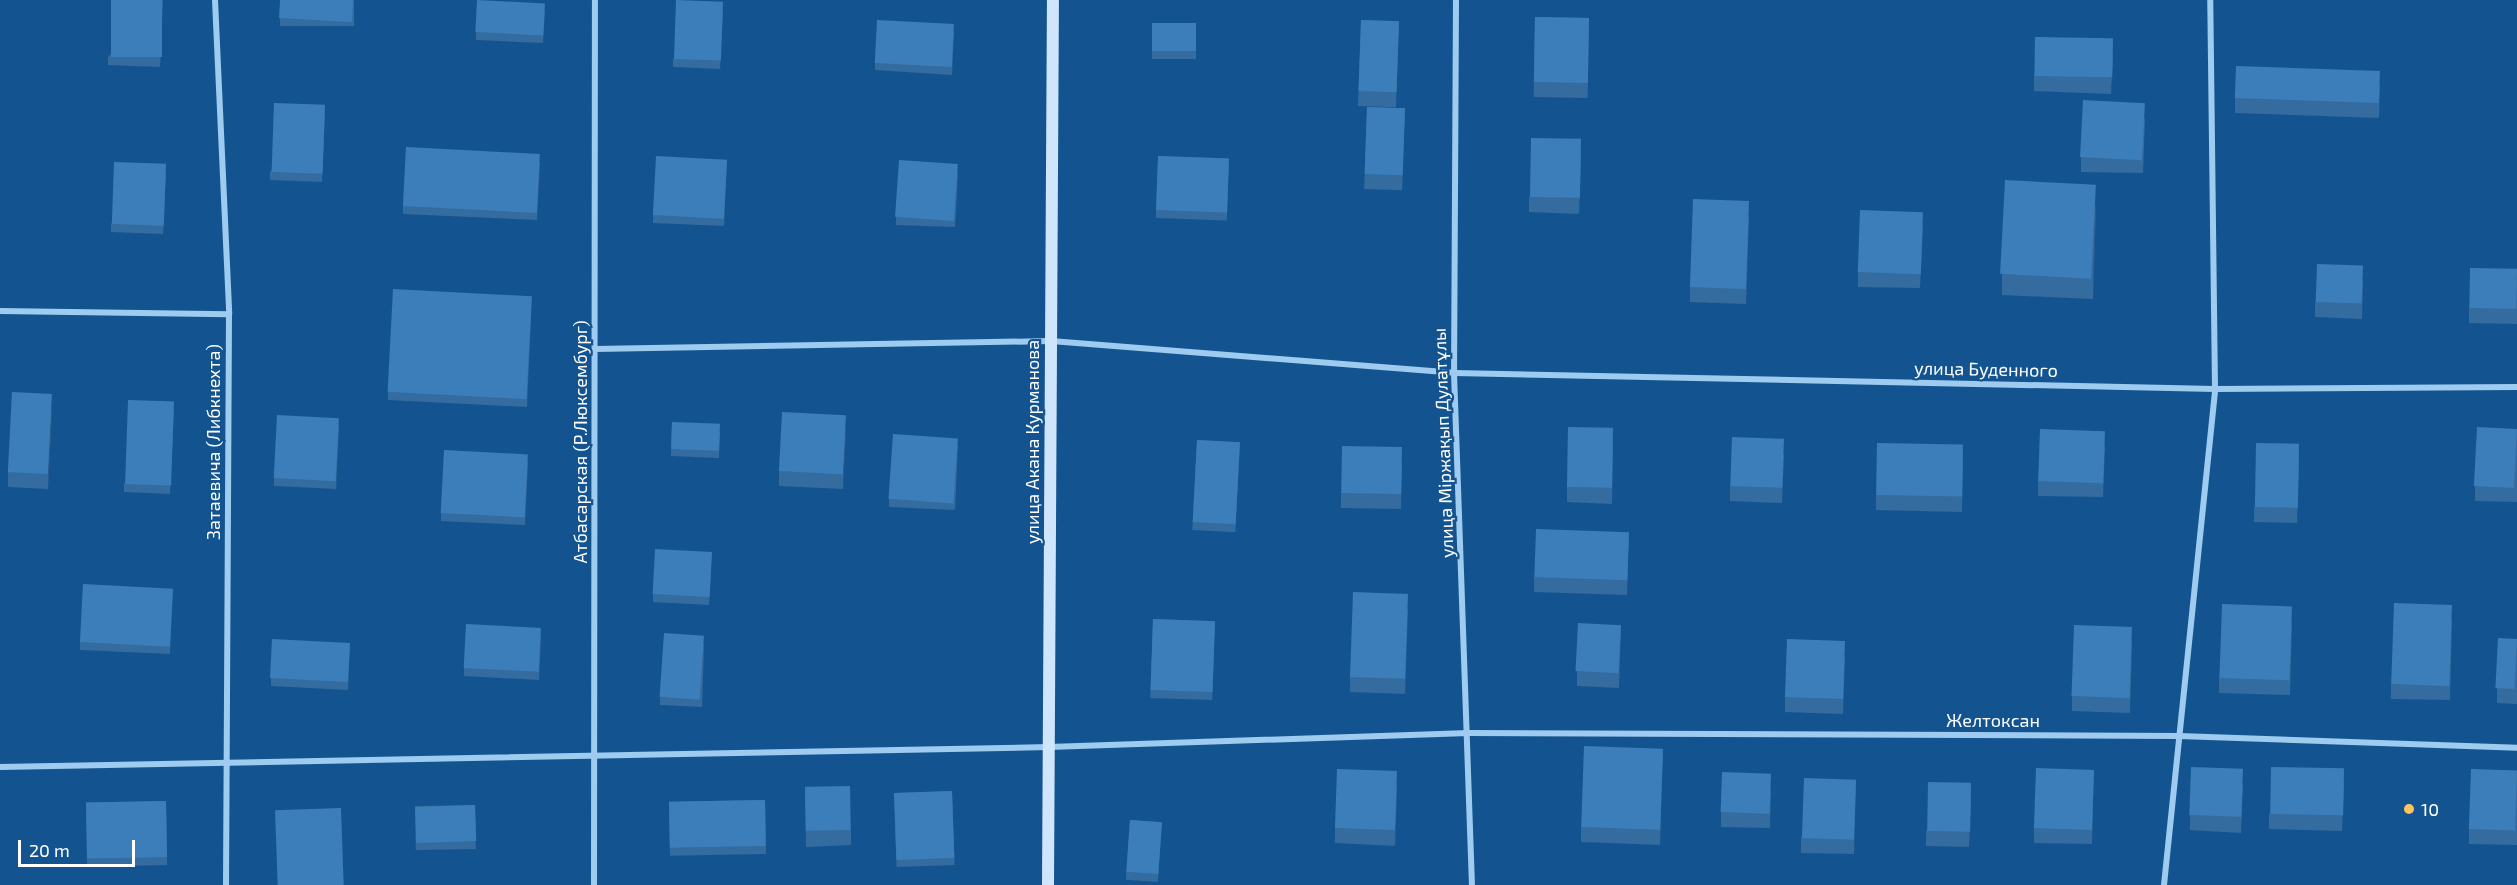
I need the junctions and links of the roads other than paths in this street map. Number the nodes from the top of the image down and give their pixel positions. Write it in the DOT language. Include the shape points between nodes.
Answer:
graph roads {
  1 [pos="215,0"];
  2 [pos="595,0"];
  3 [pos="1053,0"];
  4 [pos="1456,0"];
  5 [pos="2210,0"];
  6 [pos="0,311"];
  7 [pos="229,314"];
  8 [pos="1051,341"];
  9 [pos="595,349"];
  10 [pos="1454,374"];
  11 [pos="2517,387"];
  12 [pos="2215,389"];
  13 [pos="1469,732"];
  14 [pos="2178,736"];
  15 [pos="1049,747"];
  16 [pos="2517,748"];
  17 [pos="594,756"];
  18 [pos="226,763"];
  19 [pos="0,766"];
  20 [pos="226,885"];
  21 [pos="594,885"];
  22 [pos="1048,885"];
  23 [pos="1472,885"];
  24 [pos="2164,885"];
  1 -- 7 [label="street, Затаевича (Либкнехта)"];
  2 -- 9 [label="street, Атбасарская (Р.Люксембург)"];
  3 -- 8 [label="main road, улица Акана Курманова"];
  4 -- 10 [label="street, улица Міржақып Дулатұлы"];
  5 -- 12 [label="street"];
  6 -- 7 [label="street"];
  7 -- 18 [label="street, Затаевича (Либкнехта)"];
  8 -- 9 [label="street, улица Буденного"];
  8 -- 10 [label="street, улица Буденного"];
  8 -- 15 [label="main road, улица Акана Курманова"];
  9 -- 17 [label="street, Атбасарская (Р.Люксембург)"];
  10 -- 12 [label="street, улица Буденного"];
  10 -- 13 [label="street, улица Міржақып Дулатұлы"];
  11 -- 12 [label="street, улица Буденного"];
  12 -- 14 [label="street"];
  13 -- 14 [label="street, Желтоксан"];
  13 -- 15 [label="street, Желтоксан"];
  13 -- 23 [label="street, улица Міржақып Дулатұлы"];
  14 -- 16 [label="street, Желтоксан"];
  14 -- 24 [label="street"];
  15 -- 17 [label="street, Желтоксан"];
  15 -- 22 [label="main road, улица Акана Курманова"];
  17 -- 18 [label="street, Желтоксан"];
  17 -- 21 [label="street, Атбасарская (Р.Люксембург)"];
  18 -- 19 [label="street, Желтоксан"];
  18 -- 20 [label="street, Затаевича (Либкнехта)"];
}
